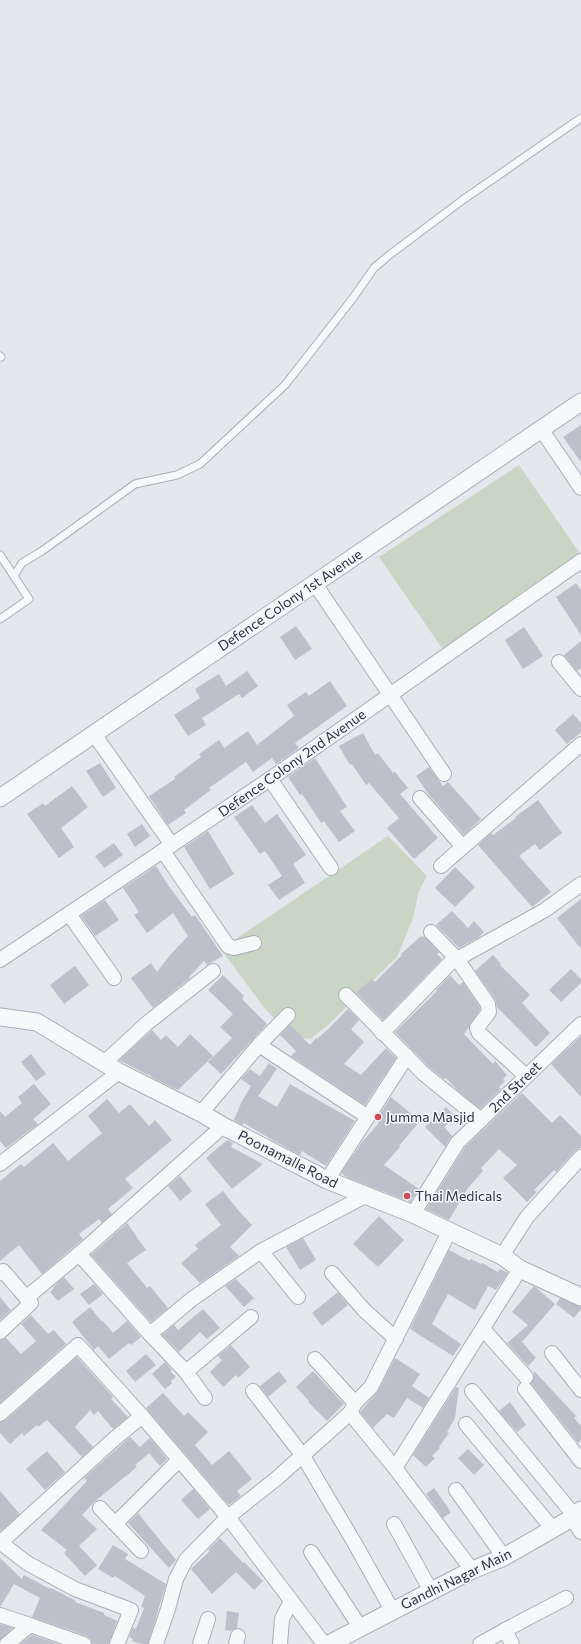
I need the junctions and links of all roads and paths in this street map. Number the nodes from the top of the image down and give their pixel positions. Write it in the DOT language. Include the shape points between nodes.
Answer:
graph roads {
  1 [pos="581,118"];
  2 [pos="581,402"];
  3 [pos="541,429"];
  4 [pos="581,488"];
  5 [pos="1,557"];
  6 [pos="581,561"];
  7 [pos="14,576"];
  8 [pos="315,584"];
  9 [pos="0,619"];
  10 [pos="559,662"];
  11 [pos="581,689"];
  12 [pos="390,695"];
  13 [pos="94,734"];
  14 [pos="581,744"];
  15 [pos="444,774"];
  16 [pos="270,779"];
  17 [pos="0,798"];
  18 [pos="420,798"];
  19 [pos="463,847"];
  20 [pos="167,848"];
  21 [pos="441,866"];
  22 [pos="331,868"];
  23 [pos="581,884"];
  24 [pos="69,914"];
  25 [pos="431,932"];
  26 [pos="254,943"];
  27 [pos="457,959"];
  28 [pos="0,960"];
  29 [pos="213,971"];
  30 [pos="114,978"];
  31 [pos="346,995"];
  32 [pos="288,1015"];
  33 [pos="0,1017"];
  34 [pos="581,1024"];
  35 [pos="382,1033"];
  36 [pos="259,1045"];
  37 [pos="407,1056"];
  38 [pos="104,1063"];
  39 [pos="118,1072"];
  40 [pos="526,1076"];
  41 [pos="201,1113"];
  42 [pos="368,1117"];
  43 [pos="481,1120"];
  44 [pos="223,1126"];
  45 [pos="581,1157"];
  46 [pos="0,1164"];
  47 [pos="326,1180"];
  48 [pos="364,1196"];
  49 [pos="413,1214"];
  50 [pos="449,1232"];
  51 [pos="261,1251"];
  52 [pos="79,1254"];
  53 [pos="502,1256"];
  54 [pos="520,1269"];
  55 [pos="0,1273"];
  56 [pos="332,1273"];
  57 [pos="298,1297"];
  58 [pos="581,1297"];
  59 [pos="26,1298"];
  60 [pos="251,1317"];
  61 [pos="483,1330"];
  62 [pos="0,1332"];
  63 [pos="150,1334"];
  64 [pos="396,1338"];
  65 [pos="552,1352"];
  66 [pos="315,1359"];
  67 [pos="186,1372"];
  68 [pos="581,1390"];
  69 [pos="253,1391"];
  70 [pos="472,1391"];
  71 [pos="205,1398"];
  72 [pos="352,1408"];
  73 [pos="0,1414"];
  74 [pos="142,1416"];
  75 [pos="466,1424"];
  76 [pos="303,1456"];
  77 [pos="179,1460"];
  78 [pos="581,1461"];
  79 [pos="395,1468"];
  80 [pos="456,1490"];
  81 [pos="100,1508"];
  82 [pos="228,1517"];
  83 [pos="577,1519"];
  84 [pos="115,1524"];
  85 [pos="394,1524"];
  86 [pos="552,1528"];
  87 [pos="0,1543"];
  88 [pos="141,1551"];
  89 [pos="311,1552"];
  90 [pos="504,1557"];
  91 [pos="472,1570"];
  92 [pos="430,1591"];
  93 [pos="566,1598"];
  94 [pos="291,1601"];
  95 [pos="392,1610"];
  96 [pos="0,1615"];
  97 [pos="208,1619"];
  98 [pos="30,1625"];
  99 [pos="360,1627"];
  100 [pos="505,1630"];
  101 [pos="7,1644"];
  102 [pos="84,1644"];
  103 [pos="117,1644"];
  104 [pos="156,1644"];
  105 [pos="200,1644"];
  106 [pos="280,1644"];
  107 [pos="324,1644"];
  108 [pos="329,1644"];
  109 [pos="480,1644"];
  110 [pos="512,1644"];
  1 -- 7 [label="lane" via="464,199 374,268 285,385 200,464 177,475 135,484 22,563"];
  2 -- 3 [label="street, Defence Colony 1st Avenue"];
  3 -- 4 [label="street"];
  3 -- 8 [label="street, Defence Colony 1st Avenue"];
  5 -- 7 [label="lane"];
  6 -- 12 [label="street, Defence Colony 2nd Avenue"];
  7 -- 9 [label="lane" via="29,599"];
  8 -- 12 [label="street"];
  8 -- 13 [label="street, Defence Colony 1st Avenue"];
  10 -- 11 [label="street"];
  12 -- 15 [label="street"];
  12 -- 16 [label="street, Defence Colony 2nd Avenue"];
  13 -- 17 [label="street, Defence Colony 1st Avenue"];
  13 -- 20 [label="street"];
  14 -- 19 [label="street"];
  16 -- 20 [label="street, Defence Colony 2nd Avenue"];
  16 -- 22 [label="street"];
  18 -- 19 [label="street"];
  19 -- 21 [label="street"];
  20 -- 24 [label="street, Defence Colony 2nd Avenue"];
  20 -- 26 [label="street" via="228,946 234,948"];
  23 -- 27 [label="street" via="545,910"];
  24 -- 28 [label="street, Defence Colony 2nd Avenue"];
  24 -- 30 [label="street"];
  25 -- 27 [label="street"];
  27 -- 35 [label="street" via="450,963"];
  27 -- 40 [label="street" via="488,1004 489,1012 477,1028 479,1033"];
  29 -- 38 [label="street" via="146,1024"];
  31 -- 35 [label="street"];
  32 -- 36 [label="street"];
  33 -- 38 [label="street, Poonamalle Road" via="38,1022"];
  34 -- 40 [label="street, 2nd Street"];
  35 -- 37 [label="street"];
  36 -- 41 [label="street"];
  36 -- 42 [label="street"];
  37 -- 42 [label="street"];
  37 -- 43 [label="street" via="424,1074"];
  38 -- 39 [label="street, Poonamalle Road"];
  39 -- 41 [label="street, Poonamalle Road"];
  39 -- 46 [label="street"];
  40 -- 43 [label="street, 2nd Street"];
  41 -- 44 [label="street, Poonamalle Road"];
  42 -- 47 [label="street"];
  43 -- 49 [label="street, 2nd Street" via="458,1142"];
  44 -- 47 [label="street, Poonamalle Road"];
  44 -- 52 [label="street"];
  45 -- 53 [label="street" via="527,1217"];
  47 -- 48 [label="street, Poonamalle Road"];
  48 -- 49 [label="street, Poonamalle Road"];
  48 -- 51 [label="street"];
  49 -- 50 [label="street, Poonamalle Road"];
  50 -- 53 [label="street, Poonamalle Road"];
  50 -- 64 [label="street"];
  51 -- 57 [label="street"];
  51 -- 63 [label="street" via="192,1299"];
  52 -- 59 [label="street"];
  52 -- 63 [label="street"];
  53 -- 54 [label="street, Poonamalle Road"];
  54 -- 58 [label="street, Poonamalle Road"];
  54 -- 61 [label="street"];
  55 -- 59 [label="street" via="3,1271"];
  56 -- 64 [label="street" via="364,1310"];
  59 -- 62 [label="street" via="31,1303"];
  60 -- 67 [label="street"];
  61 -- 78 [label="street"];
  61 -- 79 [label="street"];
  63 -- 67 [label="street"];
  64 -- 72 [label="street" via="371,1387"];
  65 -- 68 [label="street"];
  66 -- 72 [label="street"];
  67 -- 71 [label="street"];
  69 -- 76 [label="street"];
  70 -- 83 [label="street"];
  72 -- 76 [label="street"];
  72 -- 79 [label="street"];
  73 -- 74 [label="street" via="78,1345"];
  74 -- 77 [label="street"];
  74 -- 87 [label="street"];
  75 -- 86 [label="street"];
  76 -- 82 [label="street"];
  76 -- 95 [label="street"];
  77 -- 82 [label="street"];
  77 -- 84 [label="street"];
  79 -- 91 [label="street"];
  80 -- 90 [label="street"];
  81 -- 84 [label="street"];
  82 -- 94 [label="street"];
  82 -- 104 [label="street" via="186,1560 176,1579"];
  83 -- 86 [label="street, Gandhi Nagar Main"];
  84 -- 88 [label="street"];
  85 -- 92 [label="street"];
  86 -- 90 [label="street, Gandhi Nagar Main"];
  87 -- 103 [label="street" via="27,1563 74,1588 131,1610"];
  89 -- 99 [label="street"];
  90 -- 91 [label="street, Gandhi Nagar Main"];
  91 -- 92 [label="street, Gandhi Nagar Main"];
  92 -- 95 [label="street, Gandhi Nagar Main"];
  93 -- 100 [label="street"];
  94 -- 106 [label="street" via="282,1619"];
  94 -- 107 [label="street"];
  95 -- 99 [label="street, Gandhi Nagar Main"];
  96 -- 98 [label="street"];
  97 -- 105 [label="street"];
  98 -- 101 [label="street"];
  98 -- 102 [label="street"];
  99 -- 108 [label="street, Gandhi Nagar Main"];
  100 -- 109 [label="street"];
  100 -- 110 [label="street"];
}
